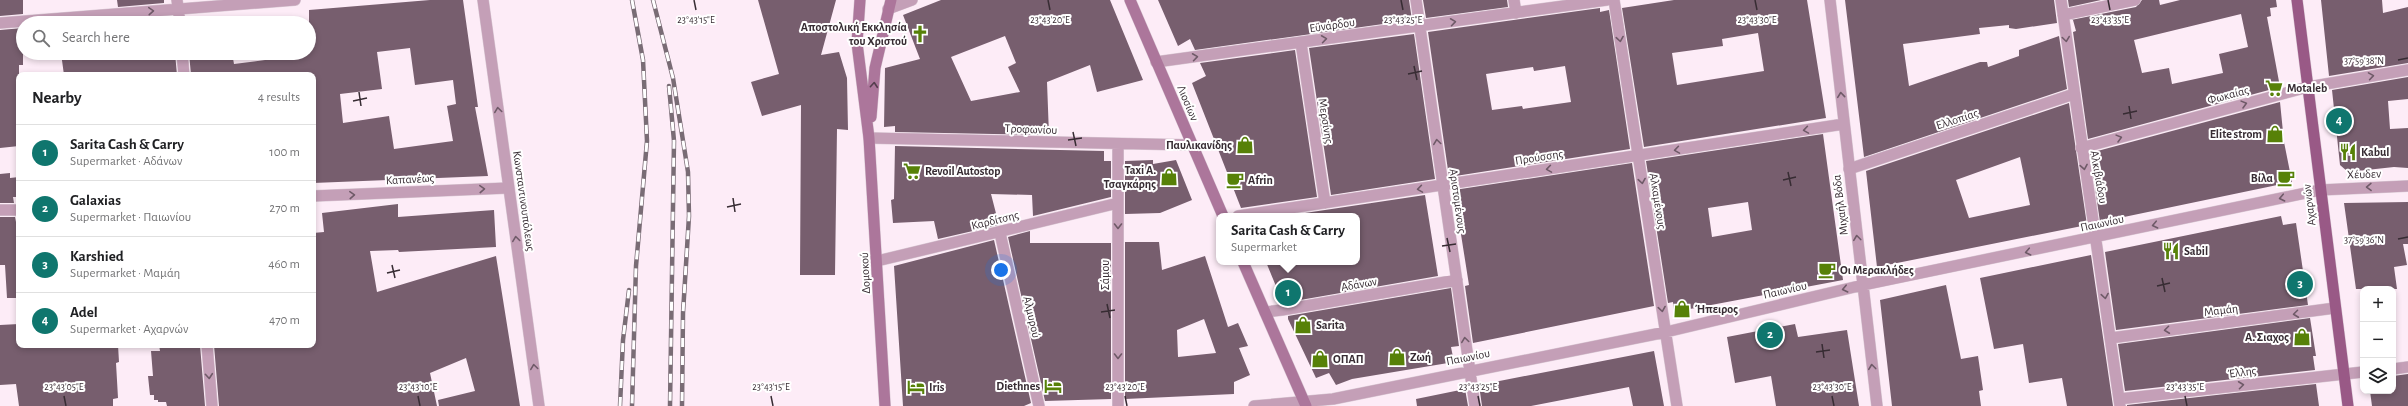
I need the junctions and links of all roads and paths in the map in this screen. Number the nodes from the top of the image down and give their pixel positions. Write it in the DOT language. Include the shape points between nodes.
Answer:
graph roads {
  1 [pos="295,0"];
  2 [pos="483,0"];
  3 [pos="860,0"];
  4 [pos="912,0"];
  5 [pos="1130,0"];
  6 [pos="1416,0"];
  7 [pos="1514,0"];
  8 [pos="1607,0"];
  9 [pos="1614,0"];
  10 [pos="1830,0"];
  11 [pos="2061,0"];
  12 [pos="2135,0"];
  13 [pos="2297,0"];
  14 [pos="178,5"];
  15 [pos="890,5"];
  16 [pos="1516,13"];
  17 [pos="2063,15"];
  18 [pos="69,16"];
  19 [pos="179,16"];
  20 [pos="16,21"];
  21 [pos="0,23"];
  22 [pos="1420,26"];
  23 [pos="1301,43"];
  24 [pos="183,60"];
  25 [pos="1156,62"];
  26 [pos="2408,70"];
  27 [pos="184,72"];
  28 [pos="2308,87"];
  29 [pos="2074,94"];
  30 [pos="1844,124"];
  31 [pos="869,138"];
  32 [pos="1118,144"];
  33 [pos="1192,145"];
  34 [pos="2081,148"];
  35 [pos="1638,156"];
  36 [pos="1849,169"];
  37 [pos="1443,185"];
  38 [pos="2408,186"];
  39 [pos="508,188"];
  40 [pos="2320,190"];
  41 [pos="316,196"];
  42 [pos="1118,203"];
  43 [pos="1325,203"];
  44 [pos="0,210"];
  45 [pos="16,210"];
  46 [pos="1222,213"];
  47 [pos="1258,213"];
  48 [pos="1000,233"];
  49 [pos="2096,238"];
  50 [pos="877,261"];
  51 [pos="1244,265"];
  52 [pos="1457,280"];
  53 [pos="1862,285"];
  54 [pos="2335,308"];
  55 [pos="1265,312"];
  56 [pos="1666,332"];
  57 [pos="2111,338"];
  58 [pos="207,348"];
  59 [pos="2408,368"];
  60 [pos="2396,369"];
  61 [pos="1470,370"];
  62 [pos="2360,372"];
  63 [pos="2343,374"];
  64 [pos="2120,403"];
  65 [pos="1305,404"];
  66 [pos="212,406"];
  67 [pos="539,406"];
  68 [pos="885,406"];
  69 [pos="1039,406"];
  70 [pos="1118,406"];
  71 [pos="1254,406"];
  72 [pos="1475,406"];
  73 [pos="1677,406"];
  74 [pos="1877,406"];
  75 [pos="2348,406"];
  1 -- 14 [label="street"];
  39 -- 2 [label="street, Κωνσταντινουπόλεως, one-way"];
  3 -- 31 [label="main road, Δομοκού" via="857,44"];
  4 -- 15 [label="street"];
  5 -- 25 [label="main road, Λιοσίων"];
  6 -- 22 [label="street, Αριστομένους"];
  7 -- 16 [label="street"];
  8 -- 16 [label="street, Εϋνάρδου"];
  9 -- 35 [label="street, Αλκαμένους, one-way"];
  30 -- 10 [label="street, Μιχαήλ Βόδα, one-way"];
  11 -- 17 [label="street, Αλκιβιάδου"];
  12 -- 17 [label="street"];
  13 -- 28 [label="main road, Αχαρνών"];
  18 -- 14 [label="street, one-way"];
  14 -- 19 [label="street"];
  31 -- 15 [label="main road, Δομοκού, one-way" via="875,68"];
  22 -- 16 [label="street, Εϋνάρδου, one-way"];
  17 -- 29 [label="street, Αλκιβιάδου, one-way"];
  21 -- 20 [label="street, one-way"];
  23 -- 22 [label="street, Εϋνάρδου, one-way"];
  37 -- 22 [label="street, Αριστομένους, one-way"];
  25 -- 23 [label="street, Εϋνάρδου, one-way"];
  23 -- 43 [label="street, Μερσίνης"];
  24 -- 27 [label="street"];
  25 -- 33 [label="main road, Λιοσίων"];
  28 -- 26 [label="street, Φωκαίας, one-way"];
  34 -- 28 [label="street, Φωκαίας, one-way"];
  28 -- 40 [label="main road, Αχαρνών"];
  29 -- 34 [label="street, Αλκιβιάδου"];
  29 -- 36 [label="street, Ελλοπίας"];
  30 -- 35 [label="street, Προύσσης, one-way"];
  30 -- 36 [label="street, Μιχαήλ Βόδα"];
  31 -- 32 [label="street, Τροφωνίου"];
  31 -- 50 [label="main road, Δομοκού"];
  32 -- 33 [label="street, Τροφωνίου"];
  32 -- 42 [label="street, Σάμου"];
  33 -- 46 [label="main road, Λιοσίων"];
  34 -- 49 [label="street, Αλκιβιάδου, one-way"];
  35 -- 37 [label="street, Προύσσης, one-way"];
  35 -- 56 [label="street, Αλκαμένους, one-way"];
  53 -- 36 [label="street, Μιχαήλ Βόδα, one-way"];
  37 -- 43 [label="street, Προύσσης, one-way"];
  37 -- 52 [label="street, Αριστομένους"];
  38 -- 40 [label="street, Χέυδεν, one-way"];
  41 -- 39 [label="street, Καπανέως, one-way"];
  67 -- 39 [label="street, Κωνσταντινουπόλεως, one-way"];
  40 -- 49 [label="street, Παιωνίου, one-way"];
  40 -- 54 [label="main road, Αχαρνών"];
  42 -- 48 [label="street, Καρδίτσης"];
  42 -- 70 [label="street, Σάμου, one-way"];
  43 -- 47 [label="street, Προύσσης"];
  44 -- 45 [label="street"];
  48 -- 50 [label="street, Καρδίτσης"];
  48 -- 69 [label="street, Αλμυρού"];
  49 -- 53 [label="street, Παιωνίου, one-way"];
  49 -- 57 [label="street, Αλκιβιάδου, one-way"];
  50 -- 68 [label="main road, Δομοκού"];
  51 -- 55 [label="main road"];
  52 -- 55 [label="street, Αδάνων"];
  61 -- 52 [label="street, Αριστομένους, one-way"];
  53 -- 56 [label="street, Παιωνίου, one-way"];
  74 -- 53 [label="street, Μιχαήλ Βόδα, one-way"];
  54 -- 57 [label="street, Μαμάη, one-way"];
  54 -- 63 [label="main road, Αχαρνών"];
  55 -- 65 [label="main road"];
  56 -- 61 [label="street, Παιωνίου"];
  56 -- 73 [label="street, Αλκαμένους"];
  57 -- 64 [label="street, Αλκιβιάδου"];
  58 -- 66 [label="street, one-way"];
  59 -- 60 [label="street"];
  61 -- 65 [label="street, Παιωνίου"];
  61 -- 72 [label="street, Αριστομένους"];
  62 -- 63 [label="street, Έλλης"];
  64 -- 63 [label="street, Έλλης, one-way"];
  63 -- 75 [label="main road, Αχαρνών"];
  65 -- 71 [label="street, Παιωνίου"];
}
